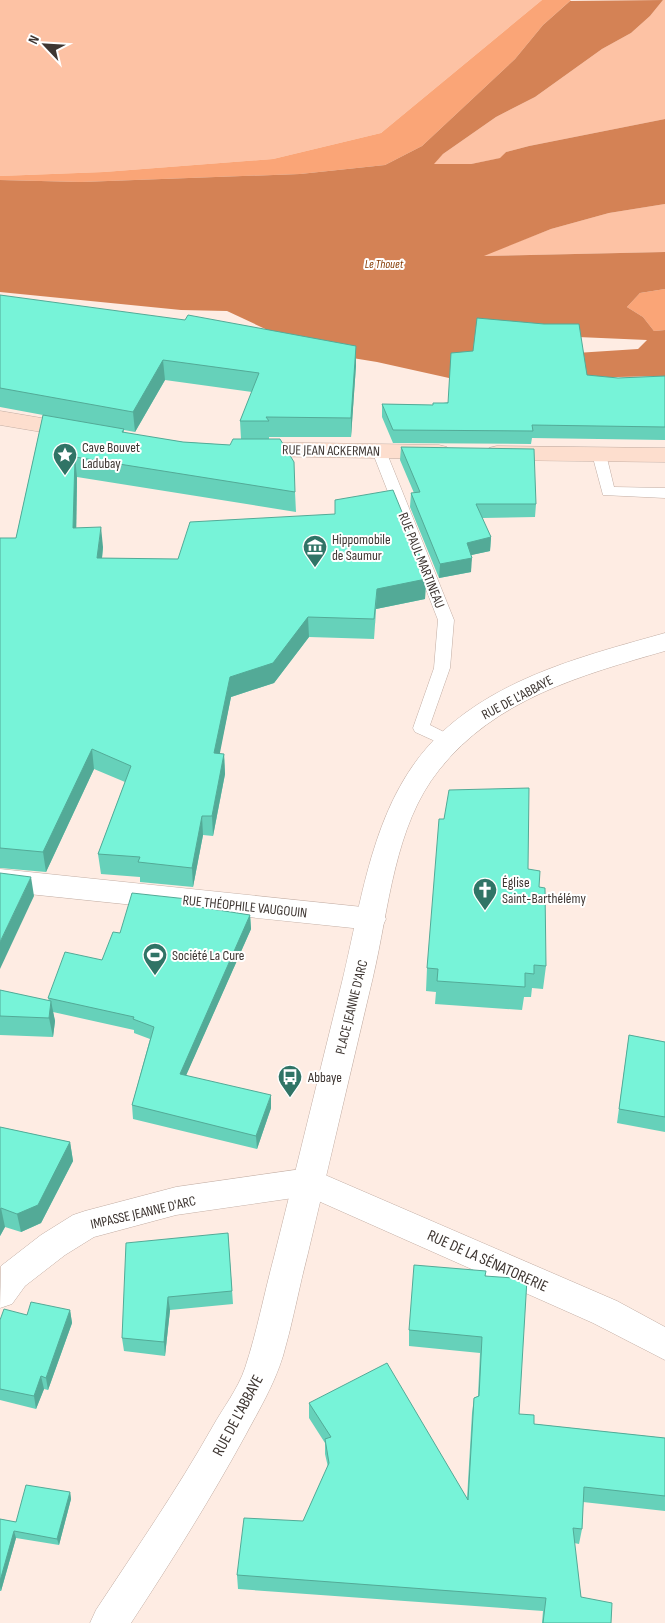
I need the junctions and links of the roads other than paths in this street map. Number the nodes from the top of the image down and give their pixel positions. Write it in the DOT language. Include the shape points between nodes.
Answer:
graph roads {
  1 [pos="0,418"];
  2 [pos="102,435"];
  3 [pos="226,449"];
  4 [pos="379,451"];
  5 [pos="599,454"];
  6 [pos="665,455"];
  7 [pos="665,493"];
  8 [pos="665,642"];
  9 [pos="448,742"];
  10 [pos="0,880"];
  11 [pos="372,919"];
  12 [pos="309,1182"];
  13 [pos="0,1293"];
  14 [pos="665,1345"];
  15 [pos="109,1623"];
  1 -- 2 [label="main road"];
  3 -- 4 [label="main road, RUE JEAN ACKERMAN"];
  4 -- 5 [label="main road, RUE JEAN ACKERMAN"];
  4 -- 9 [label="lane, RUE PAUL MARTINEAU" via="446,620 442,668 421,728"];
  5 -- 6 [label="main road, RUE JEAN ACKERMAN"];
  5 -- 7 [label="lane" via="608,492"];
  8 -- 9 [label="street, RUE DE L'ABBAYE" via="555,676 512,696 475,719"];
  9 -- 11 [label="street, RUE DE L'ABBAYE" via="424,771 396,821 382,866"];
  10 -- 11 [label="street, RUE THÉOPHILE VAUGOUIN"];
  11 -- 12 [label="street, PLACE JEANNE D'ARC"];
  12 -- 13 [label="street, IMPASSE JEANNE D'ARC" via="176,1201 85,1226 53,1245 13,1276"];
  12 -- 14 [label="street, RUE DE LA SÉNATORERIE" via="605,1312"];
  12 -- 15 [label="street, RUE DE L'ABBAYE" via="261,1372 207,1472"];
}
